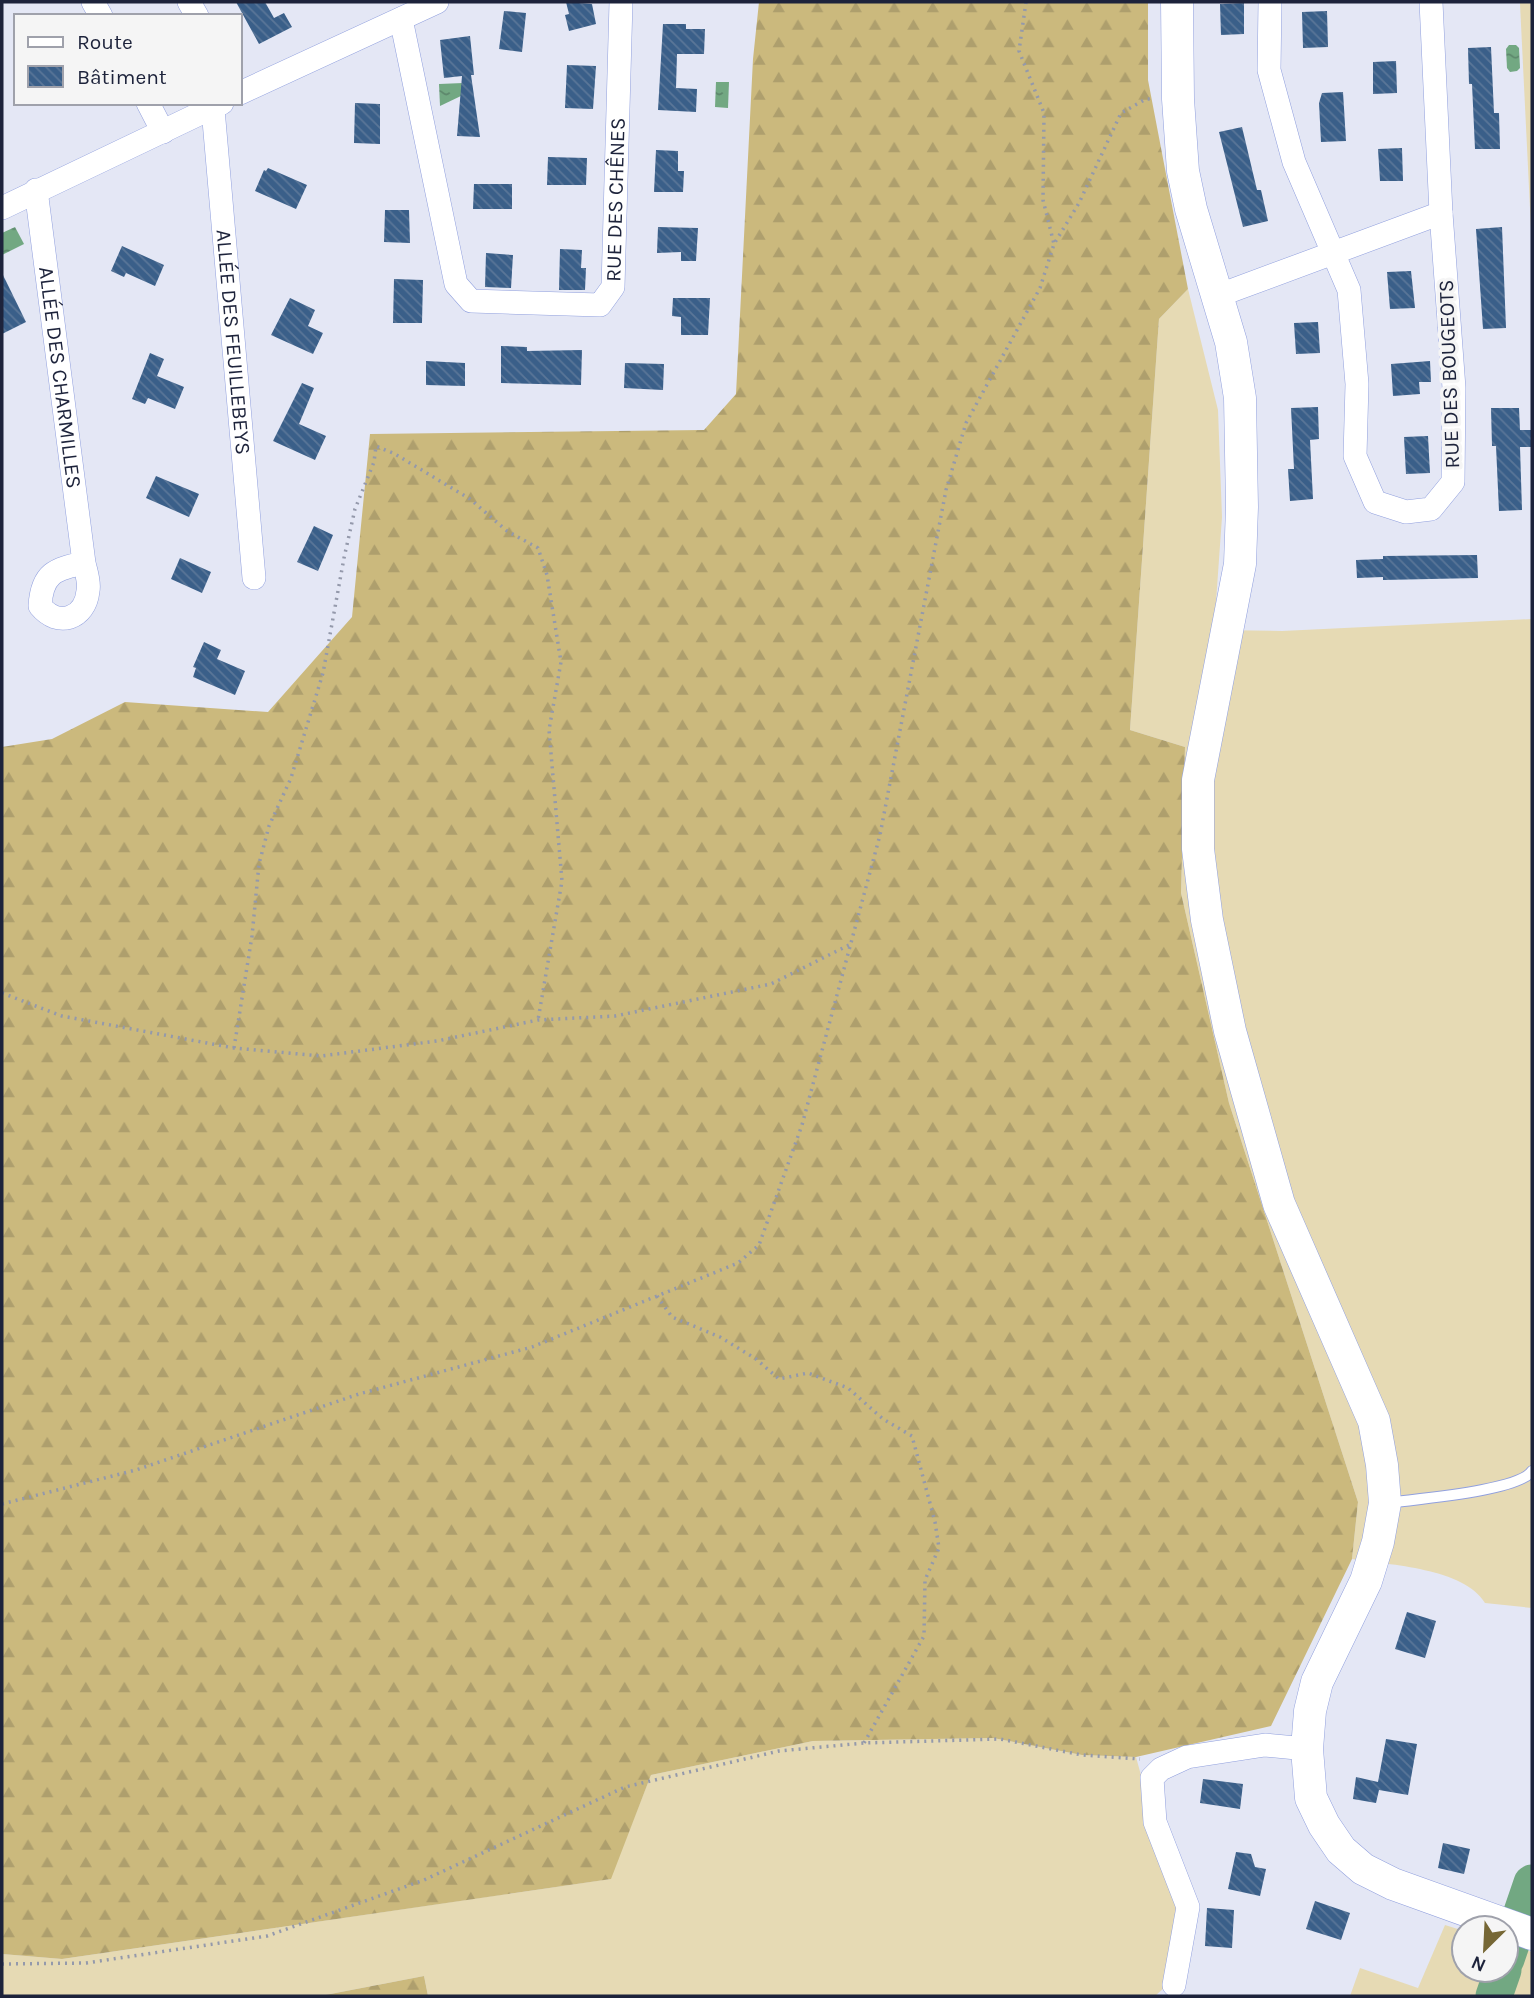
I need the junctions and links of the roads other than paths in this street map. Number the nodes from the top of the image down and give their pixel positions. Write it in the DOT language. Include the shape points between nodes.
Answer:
graph roads {
  1 [pos="437,2"];
  2 [pos="621,2"];
  3 [pos="1177,2"];
  4 [pos="1270,2"];
  5 [pos="1431,2"];
  6 [pos="401,19"];
  7 [pos="242,92"];
  8 [pos="149,105"];
  9 [pos="217,106"];
  10 [pos="163,132"];
  11 [pos="36,190"];
  12 [pos="2,208"];
  13 [pos="1441,213"];
  14 [pos="1332,254"];
  15 [pos="1217,296"];
  16 [pos="84,563"];
  17 [pos="254,578"];
  18 [pos="1532,1471"];
  19 [pos="1385,1503"];
  20 [pos="1307,1749"];
  21 [pos="1532,1934"];
  22 [pos="1174,1985"];
  1 -- 6 [label="street"];
  2 -- 6 [label="street, RUE DES CHÊNES" via="613,287 600,305 471,301 456,284"];
  3 -- 15 [label="main road" via="1183,171"];
  4 -- 14 [label="street, RUE DES BOUGEOTS" via="1269,70 1294,162"];
  5 -- 13 [label="street, RUE DES BOUGEOTS"];
  6 -- 7 [label="street"];
  8 -- 10 [label="street"];
  9 -- 10 [label="street"];
  9 -- 17 [label="street, ALLÉE DES FEUILLEBEYS"];
  10 -- 11 [label="street"];
  11 -- 12 [label="street"];
  11 -- 16 [label="street, ALLÉE DES CHARMILLES"];
  13 -- 14 [label="street"];
  13 -- 14 [label="street, RUE DES BOUGEOTS" via="1454,388 1453,482 1431,509 1406,512 1375,502 1355,457 1357,384 1349,290"];
  14 -- 15 [label="street"];
  15 -- 19 [label="main road" via="1231,342 1240,398 1242,507 1240,564 1198,780 1198,849 1207,920 1230,1031 1279,1204 1374,1421"];
  18 -- 19 [label="lane" via="1499,1488"];
  19 -- 20 [label="main road" via="1366,1581 1317,1682"];
  20 -- 21 [label="main road" via="1311,1798 1341,1850 1363,1869 1392,1884"];
  20 -- 22 [label="street" via="1265,1745 1186,1758 1152,1778 1156,1822 1188,1907"];
}
